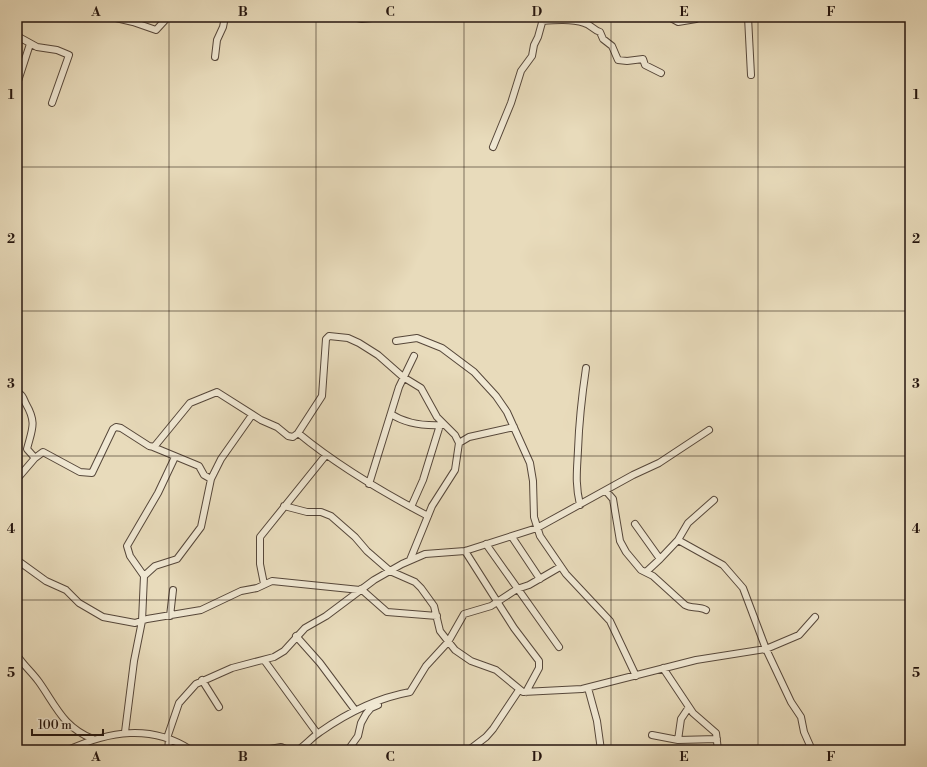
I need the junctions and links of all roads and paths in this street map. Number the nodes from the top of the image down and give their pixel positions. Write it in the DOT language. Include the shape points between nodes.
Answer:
graph roads {
  1 [pos="87,17"];
  2 [pos="168,17"];
  3 [pos="225,17"];
  4 [pos="353,17"];
  5 [pos="382,17"];
  6 [pos="588,17"];
  7 [pos="669,17"];
  8 [pos="748,17"];
  9 [pos="543,19"];
  10 [pos="696,19"];
  11 [pos="588,25"];
  12 [pos="17,36"];
  13 [pos="30,44"];
  14 [pos="215,57"];
  15 [pos="661,73"];
  16 [pos="751,75"];
  17 [pos="17,84"];
  18 [pos="52,103"];
  19 [pos="493,147"];
  20 [pos="396,341"];
  21 [pos="414,356"];
  22 [pos="586,368"];
  23 [pos="403,377"];
  24 [pos="17,392"];
  25 [pos="252,414"];
  26 [pos="391,414"];
  27 [pos="442,425"];
  28 [pos="514,427"];
  29 [pos="709,430"];
  30 [pos="298,433"];
  31 [pos="459,443"];
  32 [pos="153,447"];
  33 [pos="326,455"];
  34 [pos="174,457"];
  35 [pos="35,458"];
  36 [pos="17,479"];
  37 [pos="211,479"];
  38 [pos="369,484"];
  39 [pos="606,491"];
  40 [pos="714,500"];
  41 [pos="580,505"];
  42 [pos="284,506"];
  43 [pos="411,507"];
  44 [pos="428,516"];
  45 [pos="635,524"];
  46 [pos="537,528"];
  47 [pos="512,537"];
  48 [pos="678,540"];
  49 [pos="486,544"];
  50 [pos="465,550"];
  51 [pos="660,559"];
  52 [pos="17,560"];
  53 [pos="410,560"];
  54 [pos="560,567"];
  55 [pos="390,571"];
  56 [pos="646,572"];
  57 [pos="144,576"];
  58 [pos="540,579"];
  59 [pos="264,584"];
  60 [pos="360,589"];
  61 [pos="517,589"];
  62 [pos="173,590"];
  63 [pos="498,602"];
  64 [pos="706,610"];
  65 [pos="170,616"];
  66 [pos="437,616"];
  67 [pos="814,617"];
  68 [pos="142,621"];
  69 [pos="296,636"];
  70 [pos="448,642"];
  71 [pos="559,647"];
  72 [pos="766,649"];
  73 [pos="17,655"];
  74 [pos="274,657"];
  75 [pos="264,660"];
  76 [pos="663,668"];
  77 [pos="273,672"];
  78 [pos="636,676"];
  79 [pos="202,680"];
  80 [pos="588,688"];
  81 [pos="519,690"];
  82 [pos="526,692"];
  83 [pos="384,700"];
  84 [pos="219,707"];
  85 [pos="689,707"];
  86 [pos="355,710"];
  87 [pos="125,732"];
  88 [pos="317,733"];
  89 [pos="652,735"];
  90 [pos="93,739"];
  91 [pos="168,739"];
  92 [pos="717,739"];
  93 [pos="678,740"];
  94 [pos="68,750"];
  95 [pos="168,750"];
  96 [pos="191,750"];
  97 [pos="265,750"];
  98 [pos="288,750"];
  99 [pos="298,750"];
  100 [pos="348,750"];
  101 [pos="469,750"];
  102 [pos="601,750"];
  103 [pos="718,750"];
  104 [pos="812,750"];
  1 -- 2 [label="street" via="116,18 156,30"];
  3 -- 14 [label="street" via="217,40"];
  4 -- 5 [label="street"];
  6 -- 11 [label="street"];
  7 -- 10 [label="street" via="678,22"];
  8 -- 16 [label="street"];
  9 -- 11 [label="street"];
  9 -- 19 [label="street" via="532,56 521,71"];
  11 -- 15 [label="street" via="600,32 618,60 642,59 644,65"];
  12 -- 13 [label="street"];
  13 -- 17 [label="street"];
  13 -- 18 [label="street" via="69,55"];
  20 -- 28 [label="street" via="417,338 450,352 489,387 507,412"];
  21 -- 23 [label="street"];
  22 -- 41 [label="street" via="576,473"];
  23 -- 26 [label="street"];
  23 -- 27 [label="street" via="423,390"];
  23 -- 30 [label="street" via="378,355 359,343 338,336 329,336 326,342 322,398"];
  24 -- 35 [label="street" via="23,395 31,411 32,432 27,449"];
  25 -- 30 [label="street" via="290,437"];
  25 -- 32 [label="street" via="220,393 209,395 190,403"];
  25 -- 37 [label="street" via="220,459"];
  26 -- 27 [label="street" via="403,421"];
  26 -- 38 [label="street"];
  27 -- 31 [label="street" via="455,435"];
  27 -- 43 [label="street"];
  28 -- 31 [label="street" via="469,437"];
  28 -- 46 [label="street" via="532,472 533,509"];
  29 -- 39 [label="street" via="659,463"];
  30 -- 33 [label="street"];
  31 -- 44 [label="street" via="455,470"];
  32 -- 34 [label="street"];
  32 -- 35 [label="street" via="118,427 113,429 92,473 74,470 46,452"];
  33 -- 38 [label="street"];
  33 -- 42 [label="street"];
  34 -- 37 [label="street" via="199,466 204,475"];
  34 -- 57 [label="street" via="158,493 127,546 130,556"];
  35 -- 36 [label="street"];
  37 -- 57 [label="street" via="201,527 178,559 155,566"];
  38 -- 43 [label="street"];
  39 -- 41 [label="street"];
  39 -- 56 [label="street" via="614,503 622,547 641,570"];
  40 -- 48 [label="street" via="688,523"];
  41 -- 46 [label="street"];
  42 -- 55 [label="street" via="329,514"];
  42 -- 59 [label="street" via="260,537 260,564"];
  43 -- 44 [label="street"];
  44 -- 53 [label="street"];
  45 -- 51 [label="street"];
  46 -- 47 [label="street"];
  46 -- 54 [label="street"];
  47 -- 49 [label="street"];
  47 -- 58 [label="street"];
  48 -- 51 [label="street"];
  48 -- 72 [label="street" via="729,570 746,595 751,615"];
  49 -- 50 [label="street"];
  49 -- 61 [label="street"];
  50 -- 53 [label="street" via="425,554"];
  50 -- 63 [label="street"];
  51 -- 56 [label="street"];
  52 -- 68 [label="street" via="46,581 66,590 79,603 103,617 135,623"];
  53 -- 55 [label="street"];
  54 -- 58 [label="street"];
  54 -- 78 [label="street" via="610,621"];
  55 -- 60 [label="street"];
  55 -- 66 [label="street" via="415,582 434,606"];
  56 -- 64 [label="street" via="685,605"];
  57 -- 68 [label="street"];
  58 -- 61 [label="street"];
  59 -- 60 [label="street" via="282,581 338,589"];
  59 -- 65 [label="street" via="237,593 205,609"];
  60 -- 66 [label="street" via="387,612"];
  60 -- 69 [label="street"];
  61 -- 63 [label="street"];
  61 -- 71 [label="street"];
  62 -- 65 [label="street"];
  63 -- 70 [label="street" via="464,614"];
  63 -- 82 [label="street" via="539,661 539,668"];
  65 -- 68 [label="street"];
  66 -- 70 [label="street" via="440,631"];
  67 -- 72 [label="street" via="799,635"];
  68 -- 87 [label="street" via="135,652"];
  69 -- 74 [label="street" via="284,651"];
  69 -- 86 [label="street"];
  70 -- 81 [label="street" via="465,658 502,673"];
  70 -- 83 [label="street" via="426,666 410,692 396,694"];
  72 -- 76 [label="street"];
  72 -- 104 [label="street" via="791,702 801,717"];
  73 -- 90 [label="street" via="39,681 60,716 79,732"];
  74 -- 75 [label="street"];
  74 -- 77 [label="street"];
  75 -- 77 [label="street"];
  75 -- 79 [label="street" via="232,668"];
  76 -- 78 [label="street"];
  76 -- 85 [label="street"];
  77 -- 88 [label="street"];
  78 -- 80 [label="street"];
  79 -- 84 [label="street"];
  79 -- 91 [label="street" via="190,688 179,703"];
  80 -- 82 [label="street"];
  80 -- 102 [label="street"];
  81 -- 82 [label="street"];
  81 -- 101 [label="street" via="493,729"];
  83 -- 86 [label="street"];
  83 -- 100 [label="street" via="368,710 358,736"];
  85 -- 92 [label="street" via="714,731"];
  85 -- 93 [label="street" via="681,718"];
  86 -- 88 [label="street"];
  87 -- 90 [label="street"];
  87 -- 91 [label="street"];
  88 -- 99 [label="street"];
  89 -- 93 [label="street"];
  90 -- 94 [label="street"];
  91 -- 95 [label="street"];
  91 -- 96 [label="street"];
  92 -- 93 [label="street"];
  92 -- 103 [label="street"];
  97 -- 98 [label="street" via="281,747"];
}
